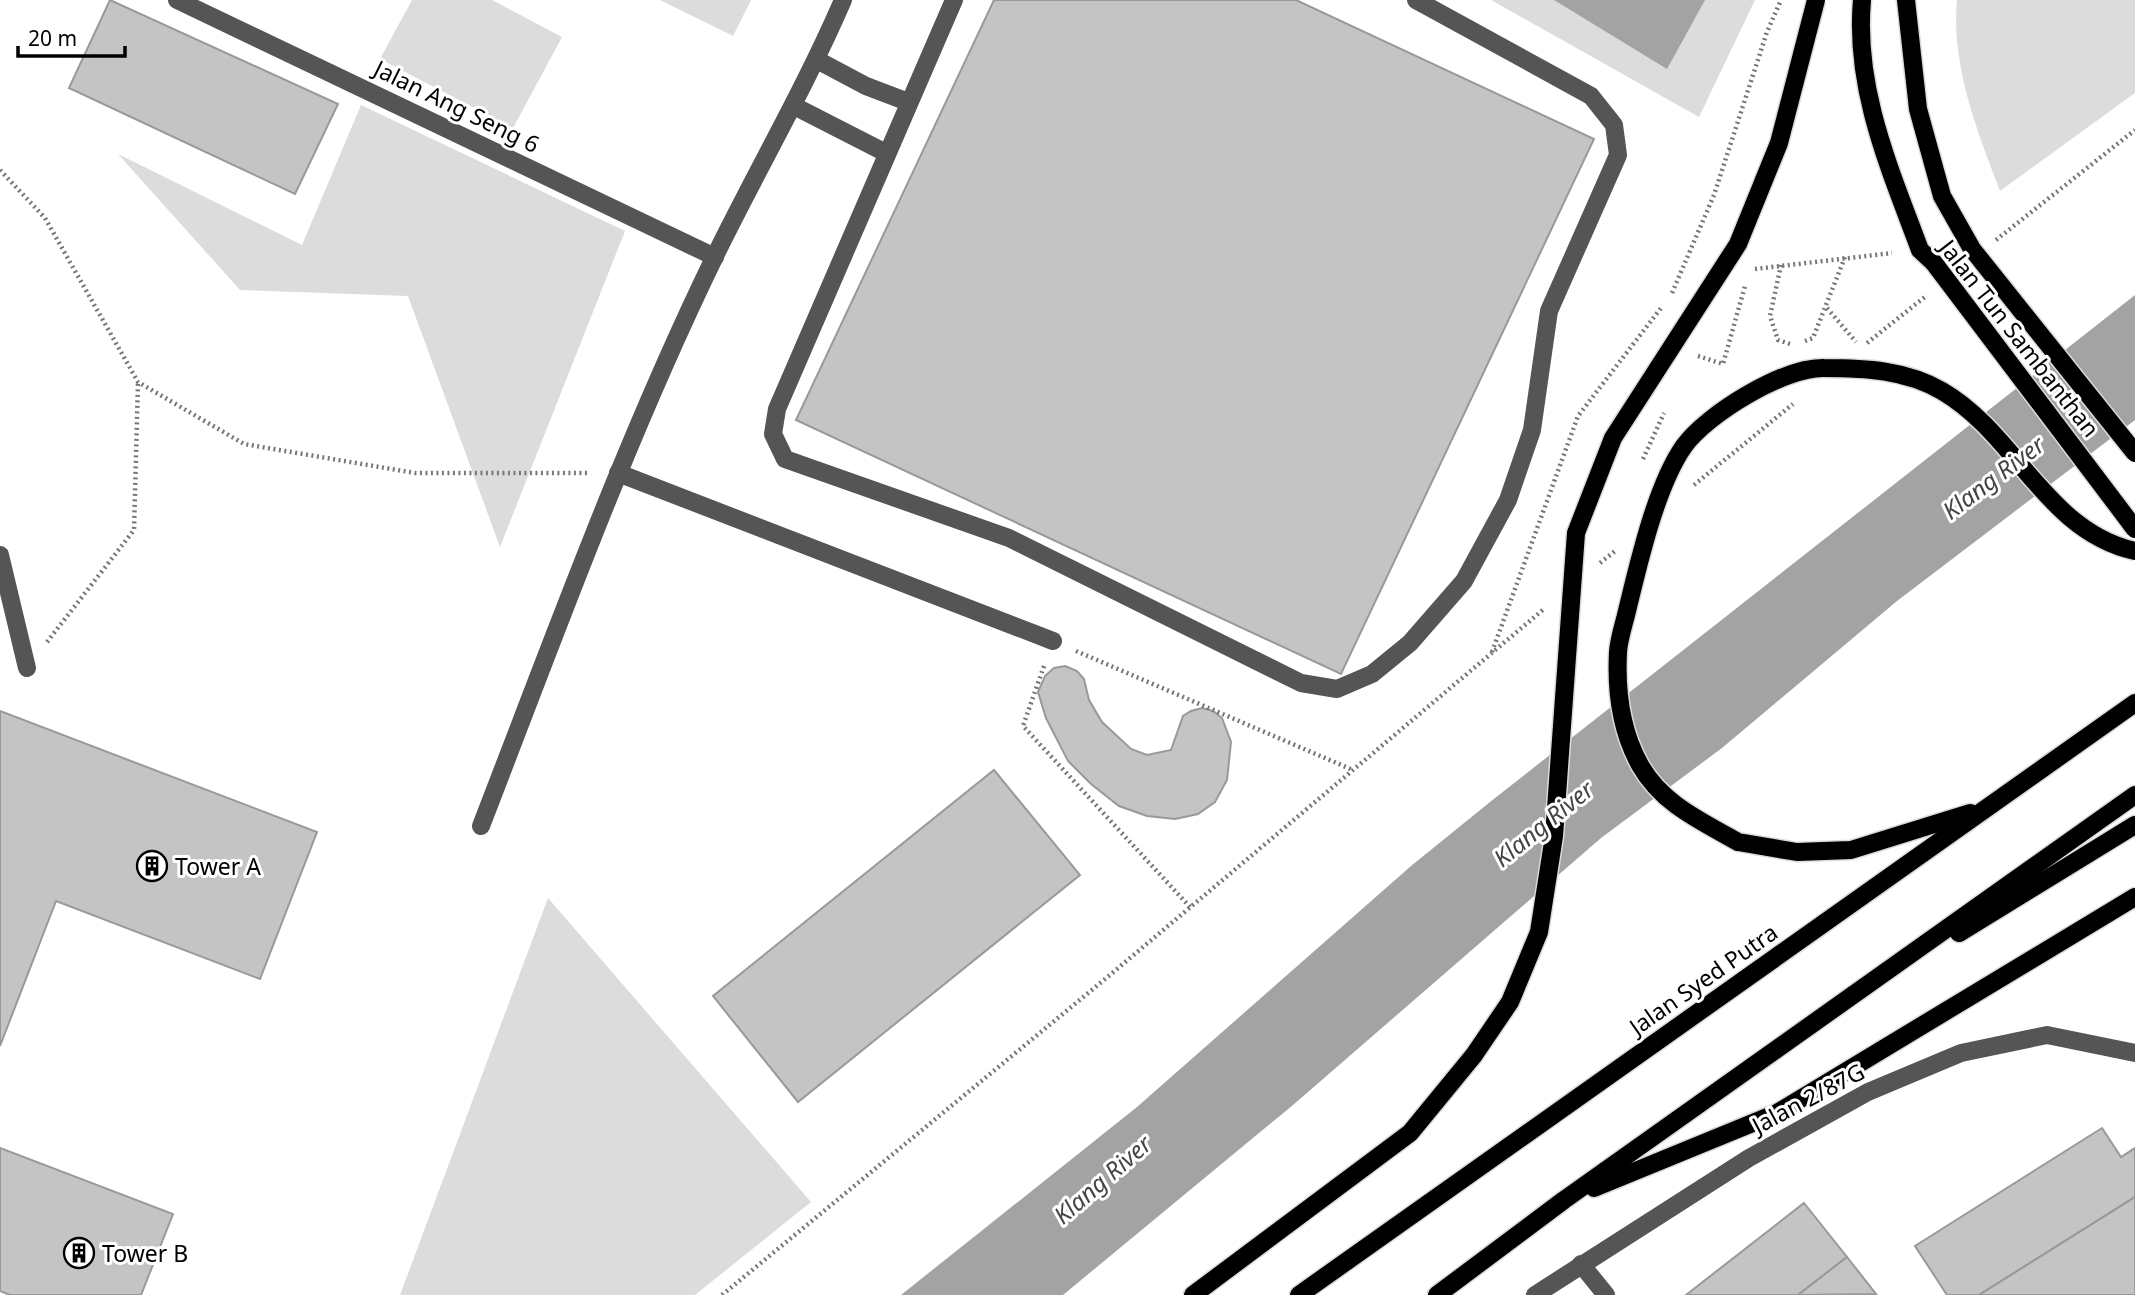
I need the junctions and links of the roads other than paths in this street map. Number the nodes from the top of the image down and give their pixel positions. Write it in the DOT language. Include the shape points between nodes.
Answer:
graph roads {
  1 [pos="177,0"];
  2 [pos="843,0"];
  3 [pos="954,0"];
  4 [pos="1416,0"];
  5 [pos="1816,0"];
  6 [pos="1862,0"];
  7 [pos="1906,0"];
  8 [pos="817,60"];
  9 [pos="908,102"];
  10 [pos="794,106"];
  11 [pos="886,153"];
  12 [pos="715,257"];
  13 [pos="2135,453"];
  14 [pos="618,473"];
  15 [pos="2135,529"];
  16 [pos="2135,551"];
  17 [pos="0,555"];
  18 [pos="1053,641"];
  19 [pos="27,668"];
  20 [pos="2135,703"];
  21 [pos="2135,794"];
  22 [pos="1985,808"];
  23 [pos="2135,825"];
  24 [pos="481,826"];
  25 [pos="2132,898"];
  26 [pos="1826,1014"];
  27 [pos="2135,1053"];
  28 [pos="1564,1200"];
  29 [pos="1581,1264"];
  30 [pos="1193,1295"];
  31 [pos="1299,1295"];
  32 [pos="1437,1295"];
  33 [pos="1535,1295"];
  34 [pos="1606,1295"];
  1 -- 12 [label="street, Jalan Ang Seng 6"];
  2 -- 8 [label="street"];
  3 -- 9 [label="street"];
  4 -- 11 [label="street" via="1591,96 1614,125 1618,155 1549,311 1532,430 1508,500 1464,581 1410,643 1372,674 1337,689 1301,683 1009,538 785,458 773,435 776,409"];
  5 -- 30 [label="main road, bridge" via="1779,143 1738,244 1613,438 1576,533 1554,836 1539,932 1510,1002 1474,1055 1410,1133"];
  6 -- 15 [label="main road, Jalan Tun Sambanthan, bridge" via="1860,23 1872,121 1920,250"];
  7 -- 13 [label="main road, Jalan Tun Sambanthan, bridge" via="1918,109 1942,196"];
  8 -- 9 [label="street"];
  8 -- 10 [label="street"];
  9 -- 11 [label="street"];
  10 -- 11 [label="street"];
  10 -- 12 [label="street"];
  12 -- 14 [label="street"];
  14 -- 18 [label="street"];
  14 -- 24 [label="street"];
  16 -- 22 [label="main road, bridge" via="2095,537 2068,517 1986,426 1942,391 1885,370 1820,368 1761,385 1685,444 1668,474 1618,650 1621,717 1640,766 1673,806 1738,842 1797,852 1851,850"];
  17 -- 19 [label="street"];
  20 -- 22 [label="main road, Jalan Syed Putra"];
  21 -- 26 [label="main road"];
  22 -- 31 [label="main road, Jalan Syed Putra"];
  23 -- 26 [label="main road"];
  25 -- 28 [label="main road" via="1777,1114"];
  26 -- 28 [label="main road"];
  27 -- 29 [label="street, Jalan 2/87G" via="2046,1035 1961,1053 1868,1092"];
  28 -- 32 [label="main road"];
  29 -- 33 [label="street, Jalan 2/87G"];
  29 -- 34 [label="street"];
}
